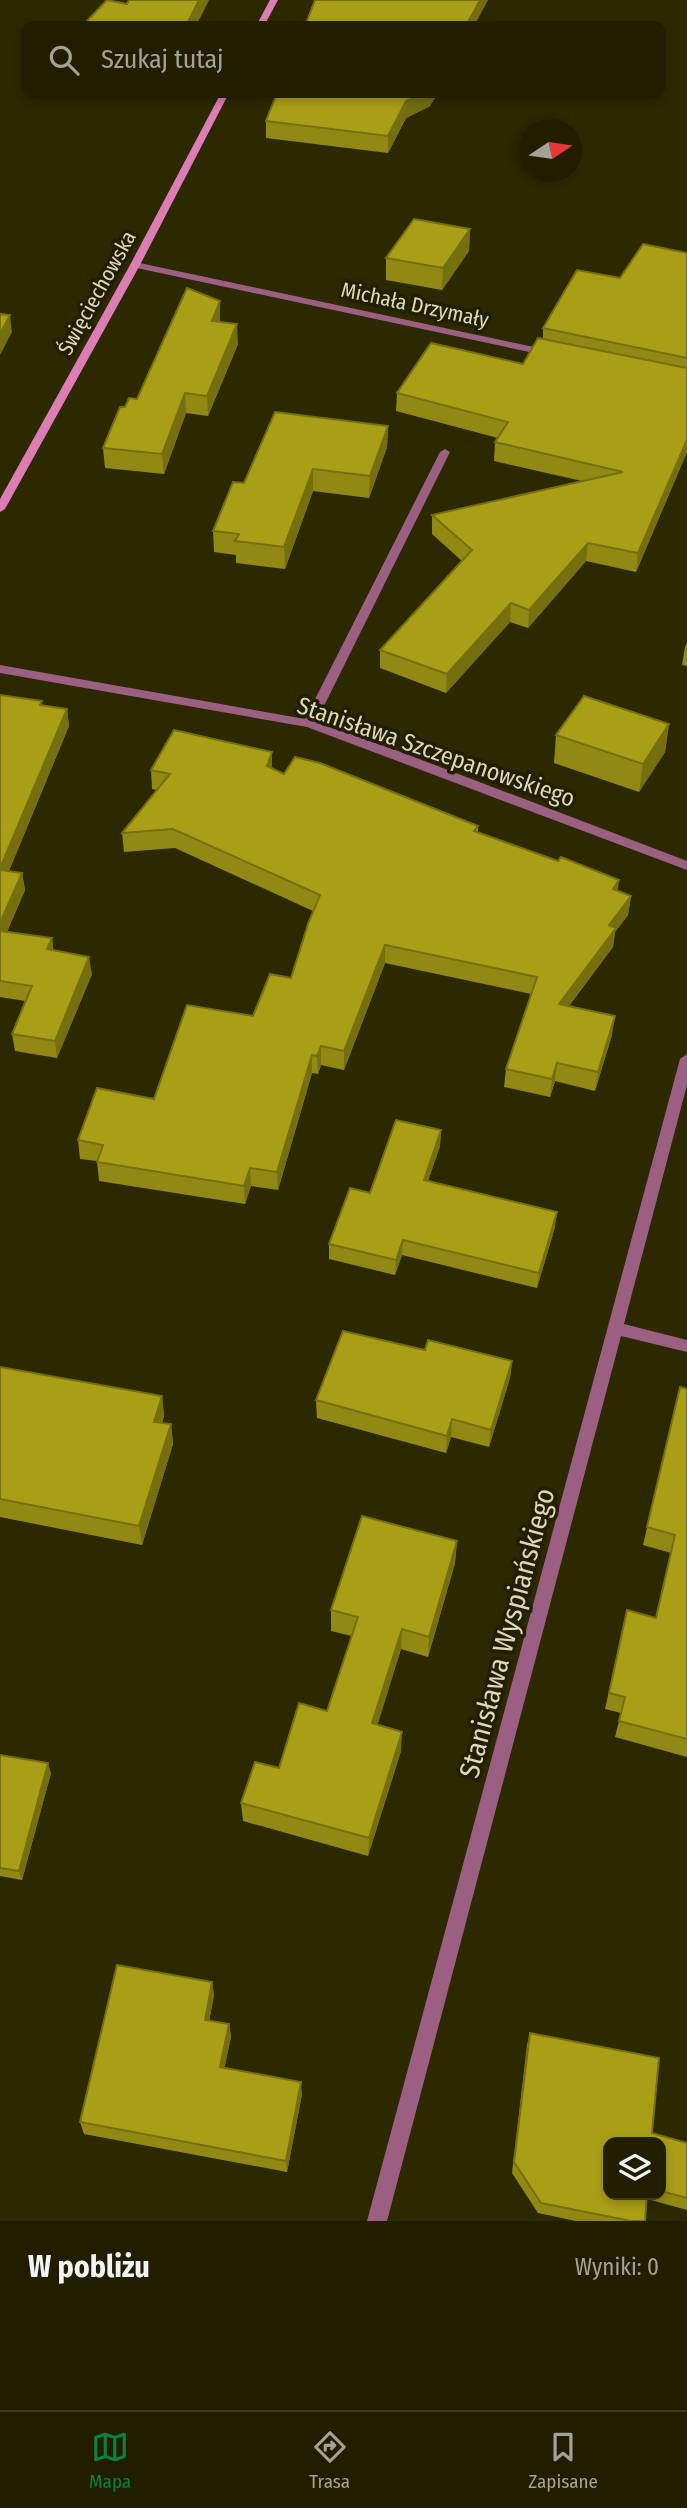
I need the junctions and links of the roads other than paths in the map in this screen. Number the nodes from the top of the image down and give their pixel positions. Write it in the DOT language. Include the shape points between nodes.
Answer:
graph roads {
  1 [pos="274,0"];
  2 [pos="263,21"];
  3 [pos="222,98"];
  4 [pos="135,265"];
  5 [pos="553,354"];
  6 [pos="445,452"];
  7 [pos="0,509"];
  8 [pos="0,669"];
  9 [pos="309,724"];
  10 [pos="687,866"];
  11 [pos="687,1059"];
  12 [pos="615,1328"];
  13 [pos="687,1346"];
  14 [pos="377,2221"];
  1 -- 2 [label="street"];
  3 -- 4 [label="street, Święciechowska"];
  4 -- 5 [label="street, Michała Drzymały"];
  4 -- 7 [label="street, Święciechowska"];
  6 -- 9 [label="street"];
  8 -- 9 [label="street, Stanisława Szczepanowskiego"];
  9 -- 10 [label="street, Stanisława Szczepanowskiego"];
  11 -- 12 [label="street, Stanisława Wyspiańskiego"];
  12 -- 13 [label="street"];
  12 -- 14 [label="street, Stanisława Wyspiańskiego"];
}
